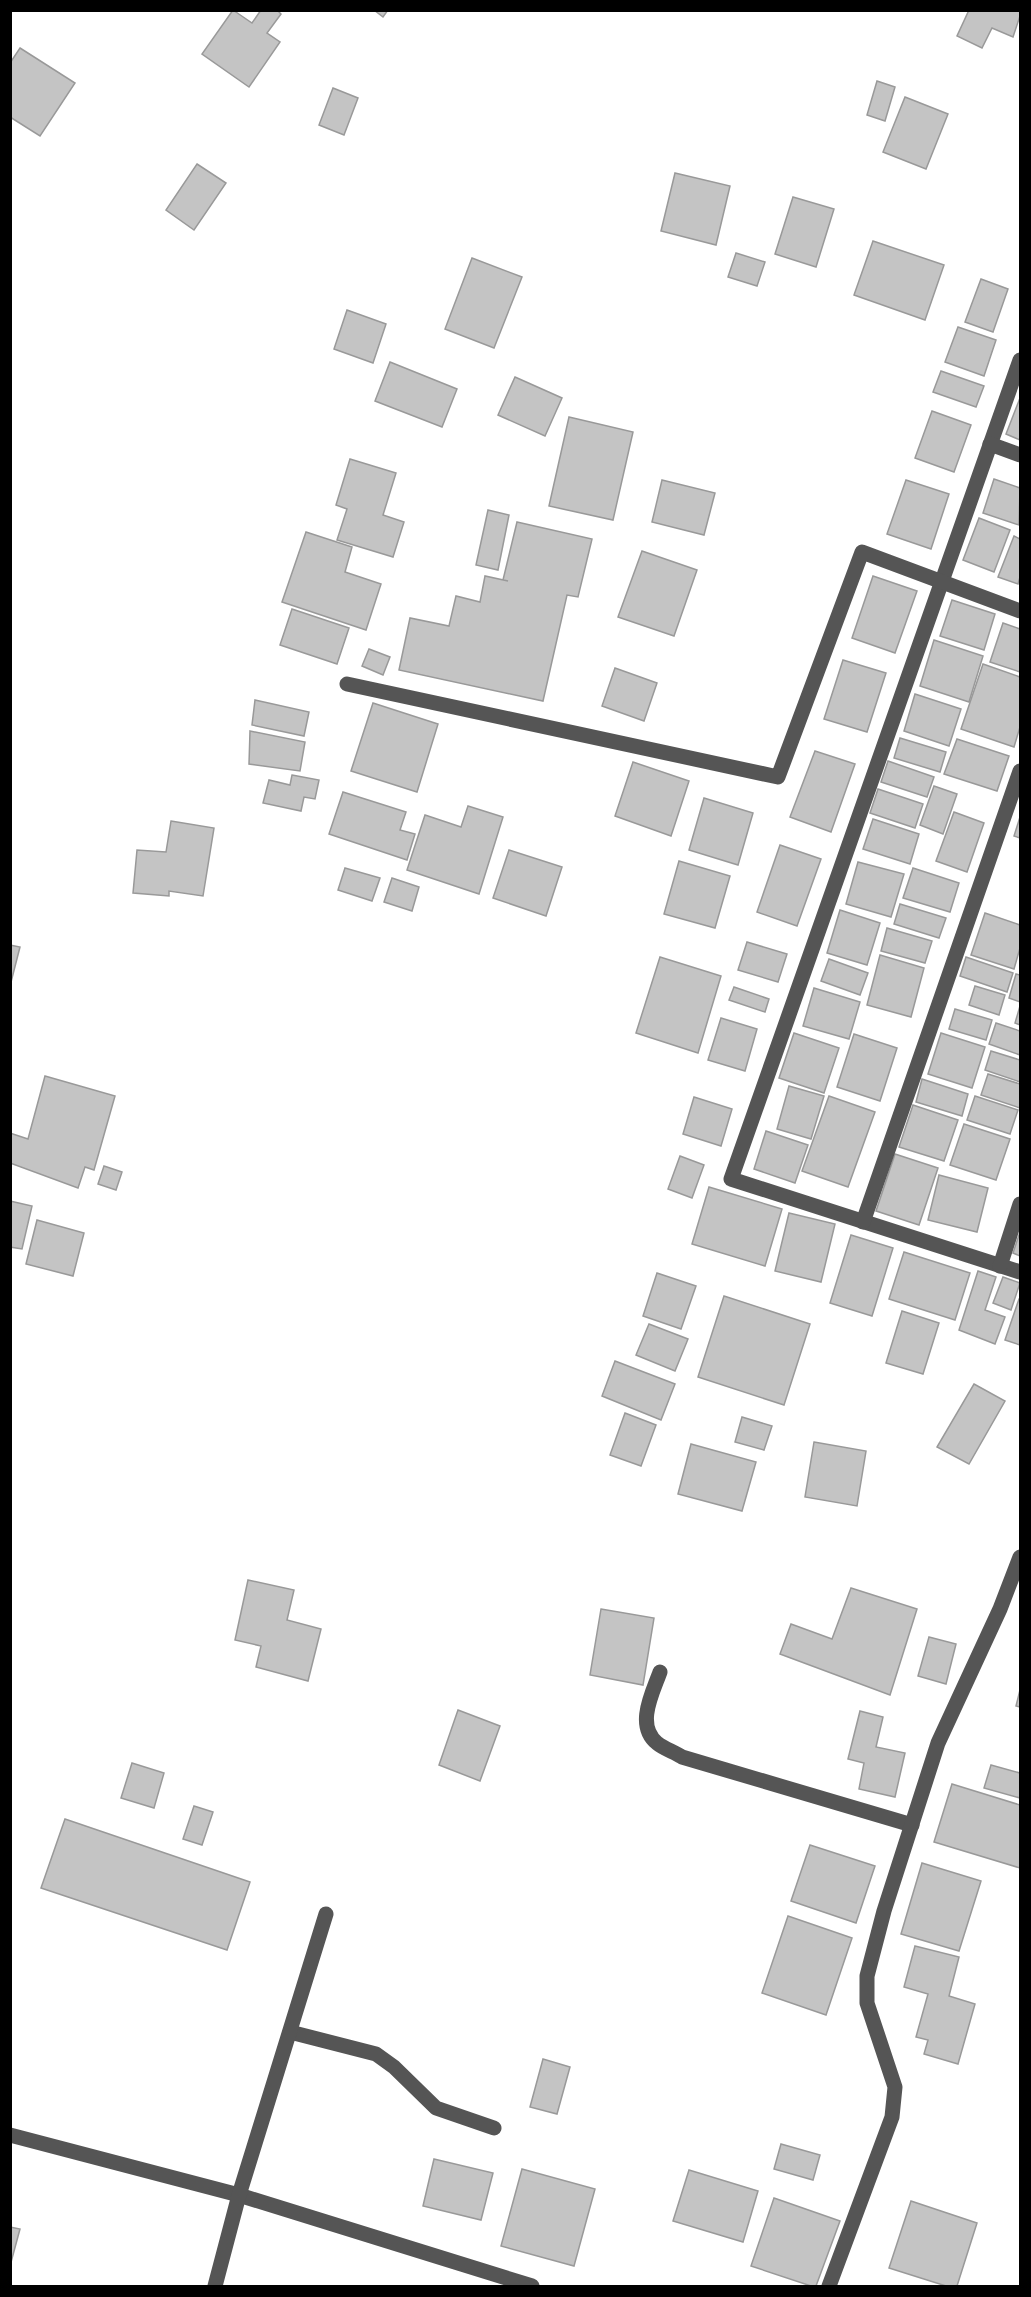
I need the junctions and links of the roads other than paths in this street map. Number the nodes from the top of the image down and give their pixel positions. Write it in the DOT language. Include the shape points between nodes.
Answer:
graph roads {
  1 [pos="1020,360"];
  2 [pos="990,444"];
  3 [pos="1020,455"];
  4 [pos="944,582"];
  5 [pos="1020,611"];
  6 [pos="347,684"];
  7 [pos="1020,771"];
  8 [pos="1020,1204"];
  9 [pos="863,1221"];
  10 [pos="1000,1266"];
  11 [pos="1020,1272"];
  12 [pos="1020,1557"];
  13 [pos="660,1672"];
  14 [pos="912,1825"];
  15 [pos="326,1914"];
  16 [pos="290,2032"];
  17 [pos="494,2128"];
  18 [pos="10,2135"];
  19 [pos="239,2195"];
  20 [pos="215,2286"];
  21 [pos="532,2286"];
  22 [pos="830,2286"];
  1 -- 2 [label="street"];
  2 -- 3 [label="street"];
  2 -- 4 [label="street"];
  4 -- 5 [label="street"];
  4 -- 6 [label="street" via="862,552 778,777"];
  4 -- 9 [label="street" via="731,1179"];
  7 -- 9 [label="street"];
  8 -- 10 [label="street"];
  9 -- 10 [label="street"];
  10 -- 11 [label="street"];
  12 -- 14 [label="street" via="938,1743"];
  13 -- 14 [label="street" via="647,1708 647,1721 656,1743 682,1757"];
  14 -- 22 [label="street" via="867,1976 867,2004 895,2087 892,2116"];
  15 -- 16 [label="street"];
  16 -- 17 [label="street" via="376,2054 436,2108"];
  16 -- 19 [label="street"];
  18 -- 19 [label="street"];
  19 -- 20 [label="street"];
  19 -- 21 [label="street"];
}
